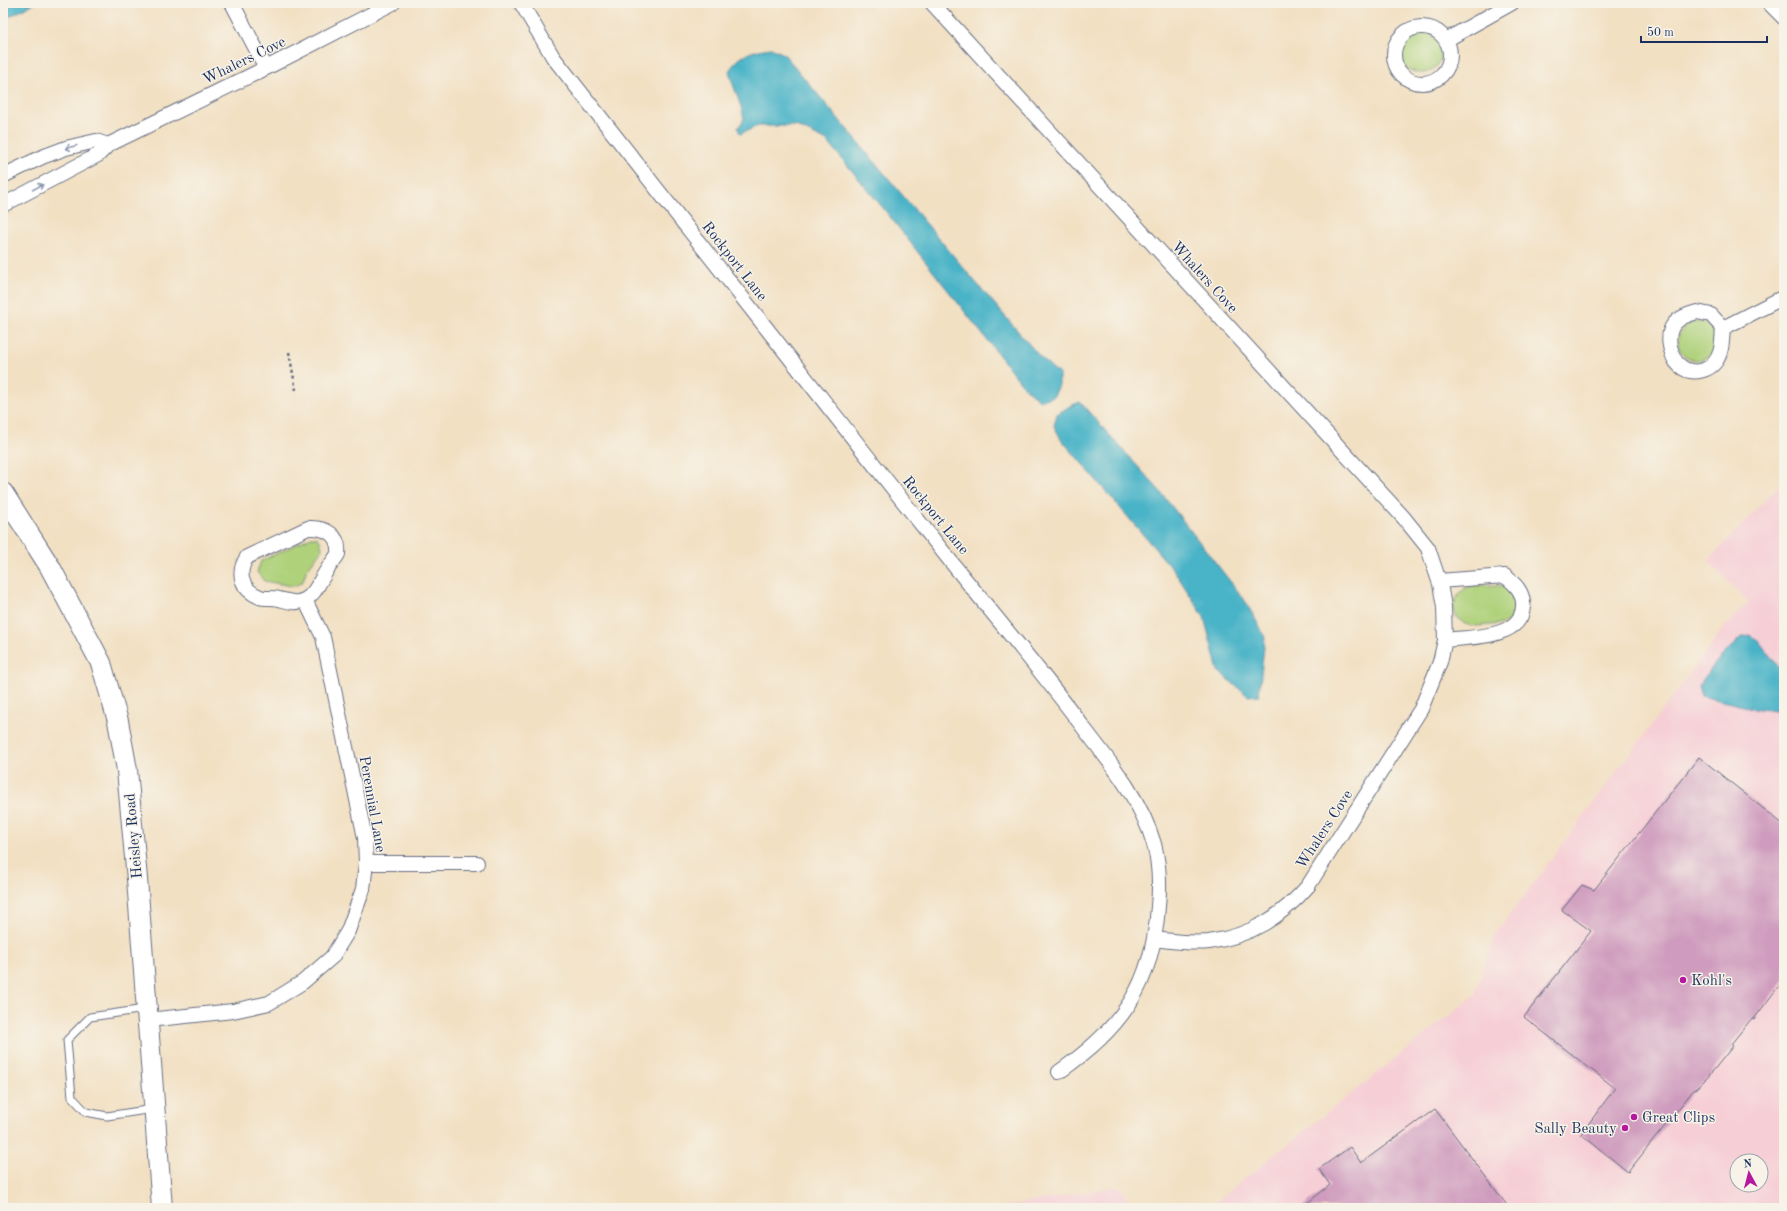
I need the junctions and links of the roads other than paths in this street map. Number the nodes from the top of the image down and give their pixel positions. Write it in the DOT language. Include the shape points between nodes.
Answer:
graph roads {
  1 [pos="232,3"];
  2 [pos="393,3"];
  3 [pos="521,3"];
  4 [pos="932,3"];
  5 [pos="1512,3"];
  6 [pos="1770,3"];
  7 [pos="1784,18"];
  8 [pos="1446,40"];
  9 [pos="266,68"];
  10 [pos="108,145"];
  11 [pos="3,176"];
  12 [pos="3,205"];
  13 [pos="1784,297"];
  14 [pos="1723,328"];
  15 [pos="3,492"];
  16 [pos="1440,581"];
  17 [pos="305,600"];
  18 [pos="1444,640"];
  19 [pos="366,863"];
  20 [pos="477,863"];
  21 [pos="1154,939"];
  22 [pos="148,1015"];
  23 [pos="1059,1072"];
  24 [pos="155,1109"];
  25 [pos="162,1208"];
  1 -- 9 [label="street"];
  2 -- 9 [label="street, Whalers Cove"];
  3 -- 21 [label="street, Rockport Lane" via="552,57 1062,699 1126,784 1135,798 1154,844 1159,885"];
  4 -- 16 [label="street, Whalers Cove" via="1404,518 1428,548"];
  5 -- 8 [label="street"];
  6 -- 7 [label="street"];
  8 -- 8 [label="street" via="1428,27 1406,31 1398,39 1394,49 1393,60 1398,71 1405,79 1416,83 1427,83 1437,79 1445,72 1450,61 1450,50"];
  9 -- 10 [label="street, Whalers Cove"];
  10 -- 11 [label="street, one-way" via="96,141 66,148"];
  12 -- 10 [label="street, Whalers Cove, one-way" via="98,155"];
  13 -- 14 [label="street"];
  14 -- 14 [label="street" via="1711,315 1697,312 1679,319 1672,327 1669,337 1673,358 1688,370 1698,372 1707,369 1715,363 1720,354"];
  15 -- 22 [label="street, Heisley Road" via="50,568 101,664 118,721 126,770"];
  16 -- 18 [label="street, Whalers Cove" via="1444,607"];
  16 -- 18 [label="street" via="1505,576 1518,587 1524,602 1523,615 1515,625 1503,632"];
  17 -- 17 [label="street" via="316,590 338,554 339,547 331,533 308,528 247,557 241,565 242,582 261,598 278,598 291,602"];
  17 -- 19 [label="street, Perennial Lane" via="323,637 365,838"];
  18 -- 21 [label="street, Whalers Cove" via="1440,662 1421,709 1308,886 1276,917 1247,932 1209,942"];
  19 -- 20 [label="street"];
  19 -- 22 [label="street, Perennial Lane" via="363,889 348,931 332,957 303,982 269,1003 233,1011"];
  21 -- 23 [label="street, Rockport Lane" via="1148,966 1122,1015 1095,1044"];
  22 -- 24 [label="street, Heisley Road"];
  22 -- 24 [label="lane" via="90,1017 67,1040 72,1097 86,1112 107,1116"];
  24 -- 25 [label="street, Heisley Road"];
}
